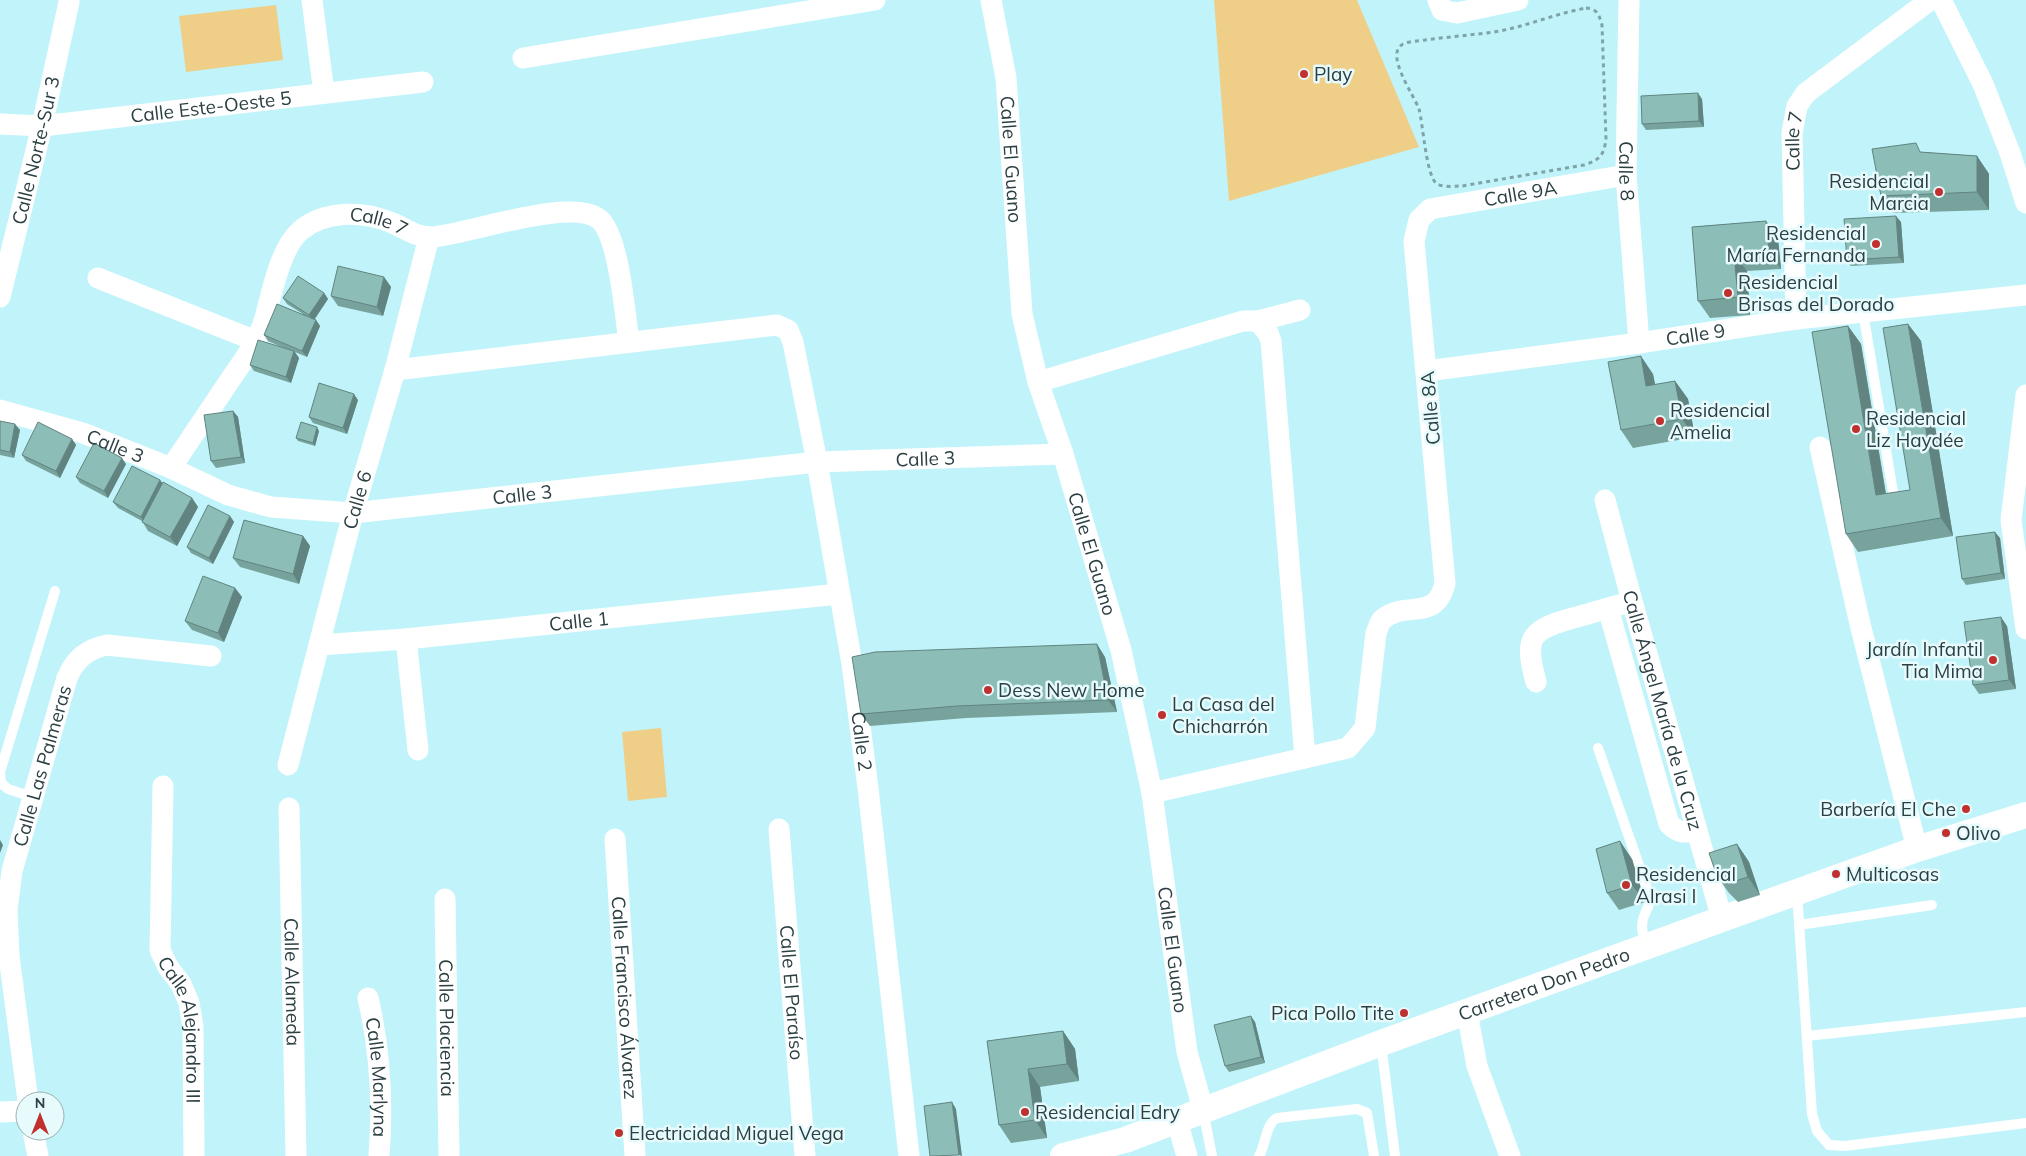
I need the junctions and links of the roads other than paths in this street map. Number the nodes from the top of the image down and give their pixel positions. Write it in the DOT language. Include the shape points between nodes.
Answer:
graph roads {
  1 [pos="312,0"];
  2 [pos="875,0"];
  3 [pos="991,0"];
  4 [pos="1518,0"];
  5 [pos="1629,0"];
  6 [pos="1930,0"];
  7 [pos="1941,0"];
  8 [pos="74,1"];
  9 [pos="1440,5"];
  10 [pos="522,58"];
  11 [pos="424,82"];
  12 [pos="324,93"];
  13 [pos="0,124"];
  14 [pos="42,126"];
  15 [pos="1626,175"];
  16 [pos="2026,203"];
  17 [pos="1419,220"];
  18 [pos="429,237"];
  19 [pos="98,278"];
  20 [pos="2,284"];
  21 [pos="2026,295"];
  22 [pos="1300,310"];
  23 [pos="1863,312"];
  24 [pos="1796,319"];
  25 [pos="1258,321"];
  26 [pos="256,341"];
  27 [pos="629,342"];
  28 [pos="1639,343"];
  29 [pos="395,370"];
  30 [pos="1427,372"];
  31 [pos="1038,382"];
  32 [pos="2026,395"];
  33 [pos="0,410"];
  34 [pos="1820,447"];
  35 [pos="1063,454"];
  36 [pos="818,462"];
  37 [pos="171,468"];
  38 [pos="1894,498"];
  39 [pos="1605,500"];
  40 [pos="353,513"];
  41 [pos="55,591"];
  42 [pos="840,594"];
  43 [pos="1632,601"];
  44 [pos="1608,608"];
  45 [pos="2026,628"];
  46 [pos="406,639"];
  47 [pos="319,645"];
  48 [pos="211,656"];
  49 [pos="1536,682"];
  50 [pos="1598,748"];
  51 [pos="418,750"];
  52 [pos="1305,758"];
  53 [pos="288,765"];
  54 [pos="163,786"];
  55 [pos="1152,793"];
  56 [pos="32,797"];
  57 [pos="289,808"];
  58 [pos="2026,815"];
  59 [pos="779,829"];
  60 [pos="1696,830"];
  61 [pos="615,839"];
  62 [pos="1918,849"];
  63 [pos="1796,892"];
  64 [pos="445,899"];
  65 [pos="1932,905"];
  66 [pos="1722,919"];
  67 [pos="1799,926"];
  68 [pos="1646,946"];
  69 [pos="368,998"];
  70 [pos="1467,1012"];
  71 [pos="2026,1012"];
  72 [pos="1807,1036"];
  73 [pos="1381,1043"];
  74 [pos="27,1091"];
  75 [pos="1202,1110"];
  76 [pos="15,1111"];
  77 [pos="0,1112"];
  78 [pos="1177,1121"];
  79 [pos="2026,1123"];
  80 [pos="35,1141"];
  81 [pos="38,1156"];
  82 [pos="194,1156"];
  83 [pos="296,1156"];
  84 [pos="379,1156"];
  85 [pos="449,1156"];
  86 [pos="635,1156"];
  87 [pos="805,1156"];
  88 [pos="909,1156"];
  89 [pos="1063,1156"];
  90 [pos="1187,1156"];
  91 [pos="1212,1156"];
  92 [pos="1258,1156"];
  93 [pos="1374,1156"];
  94 [pos="1395,1156"];
  95 [pos="1510,1156"];
  1 -- 12 [label="street"];
  2 -- 10 [label="street"];
  3 -- 31 [label="street, Calle El Guano" via="1006,78 1022,314"];
  4 -- 9 [label="street" via="1457,13"];
  5 -- 15 [label="street, Calle 8"];
  6 -- 24 [label="street, Calle 7" via="1806,93 1797,106 1792,133"];
  7 -- 16 [label="street" via="1983,84"];
  8 -- 14 [label="street, Calle Norte-Sur 3"];
  11 -- 12 [label="street, Calle Este-Oeste 5"];
  12 -- 14 [label="street, Calle Este-Oeste 5"];
  13 -- 14 [label="street, Calle Este-Oeste 5"];
  14 -- 20 [label="street, Calle Norte-Sur 3"];
  15 -- 17 [label="street, Calle 9A" via="1430,209"];
  15 -- 28 [label="street, Calle 8"];
  17 -- 30 [label="street, Calle 8A" via="1414,241"];
  18 -- 26 [label="street, Calle 7" via="373,216 327,216 311,222 290,245"];
  18 -- 27 [label="street, Calle 7" via="570,212 586,213 598,219 608,229 614,245"];
  18 -- 29 [label="street, Calle 6"];
  19 -- 26 [label="street"];
  21 -- 23 [label="street, Calle 9"];
  22 -- 25 [label="street"];
  23 -- 24 [label="street, Calle 9"];
  23 -- 38 [label="lane"];
  24 -- 28 [label="street, Calle 9"];
  25 -- 31 [label="street" via="1243,321"];
  25 -- 52 [label="street" via="1271,341"];
  26 -- 37 [label="street, Calle 7"];
  27 -- 29 [label="street"];
  27 -- 36 [label="street, Calle 2" via="777,325 788,330"];
  28 -- 30 [label="street, Calle 9"];
  29 -- 40 [label="street, Calle 6"];
  30 -- 52 [label="street, Calle 8A" via="1445,583 1442,596 1431,606 1382,620 1376,633 1365,728 1348,748"];
  31 -- 35 [label="street, Calle El Guano"];
  32 -- 45 [label="street" via="2011,520"];
  33 -- 37 [label="street, Calle 3" via="83,433"];
  34 -- 62 [label="street" via="1860,624"];
  35 -- 36 [label="street, Calle 3"];
  35 -- 55 [label="street, Calle El Guano" via="1111,651"];
  36 -- 40 [label="street, Calle 3"];
  36 -- 42 [label="street, Calle 2"];
  37 -- 40 [label="street, Calle 3" via="228,495 271,507"];
  39 -- 43 [label="street, Calle Ángel María de la Cruz"];
  40 -- 47 [label="street, Calle 6"];
  41 -- 56 [label="lane" via="0,772 1,783 8,789"];
  42 -- 46 [label="street, Calle 1"];
  42 -- 88 [label="street, Calle 2" via="862,664 868,788"];
  43 -- 44 [label="street"];
  43 -- 60 [label="street, Calle Ángel María de la Cruz"];
  44 -- 49 [label="street" via="1557,622 1537,633 1530,650"];
  44 -- 60 [label="street" via="1669,824 1683,833"];
  46 -- 47 [label="street, Calle 1"];
  46 -- 51 [label="street"];
  47 -- 53 [label="street, Calle 6"];
  48 -- 56 [label="street, Calle Las Palmeras" via="107,645 83,655 72,665 66,678"];
  50 -- 68 [label="lane" via="1650,897 1642,927"];
  52 -- 55 [label="street"];
  54 -- 82 [label="street, Calle Alejandro III" via="160,950 181,984 194,1027"];
  55 -- 75 [label="street, Calle El Guano" via="1187,1052"];
  56 -- 74 [label="street, Calle Las Palmeras" via="12,871 7,910 9,956"];
  57 -- 83 [label="street, Calle Alameda"];
  58 -- 62 [label="street, Carretera Don Pedro"];
  59 -- 87 [label="street, Calle El Paraíso"];
  60 -- 66 [label="street, Calle Ángel María de la Cruz"];
  61 -- 86 [label="street, Calle Francisco Álvarez"];
  62 -- 63 [label="street, Carretera Don Pedro"];
  63 -- 66 [label="street, Carretera Don Pedro"];
  63 -- 67 [label="lane"];
  64 -- 85 [label="street, Calle Placiencia"];
  65 -- 67 [label="lane"];
  66 -- 68 [label="street, Carretera Don Pedro"];
  67 -- 72 [label="lane"];
  68 -- 70 [label="street, Carretera Don Pedro"];
  69 -- 84 [label="street, Calle Marlyna" via="375,1027 380,1077"];
  70 -- 73 [label="street, Carretera Don Pedro"];
  70 -- 95 [label="street" via="1477,1066"];
  71 -- 72 [label="lane"];
  72 -- 79 [label="lane" via="1812,1114 1817,1131 1829,1145 1845,1146"];
  73 -- 75 [label="street, Carretera Don Pedro"];
  73 -- 94 [label="lane"];
  75 -- 78 [label="street, Carretera Don Pedro"];
  75 -- 91 [label="lane"];
  76 -- 77 [label="street"];
  78 -- 89 [label="street, Carretera Don Pedro" via="1125,1140"];
  78 -- 90 [label="street"];
  80 -- 81 [label="street"];
  92 -- 93 [label="lane" via="1272,1120 1357,1109 1368,1113"];
}
